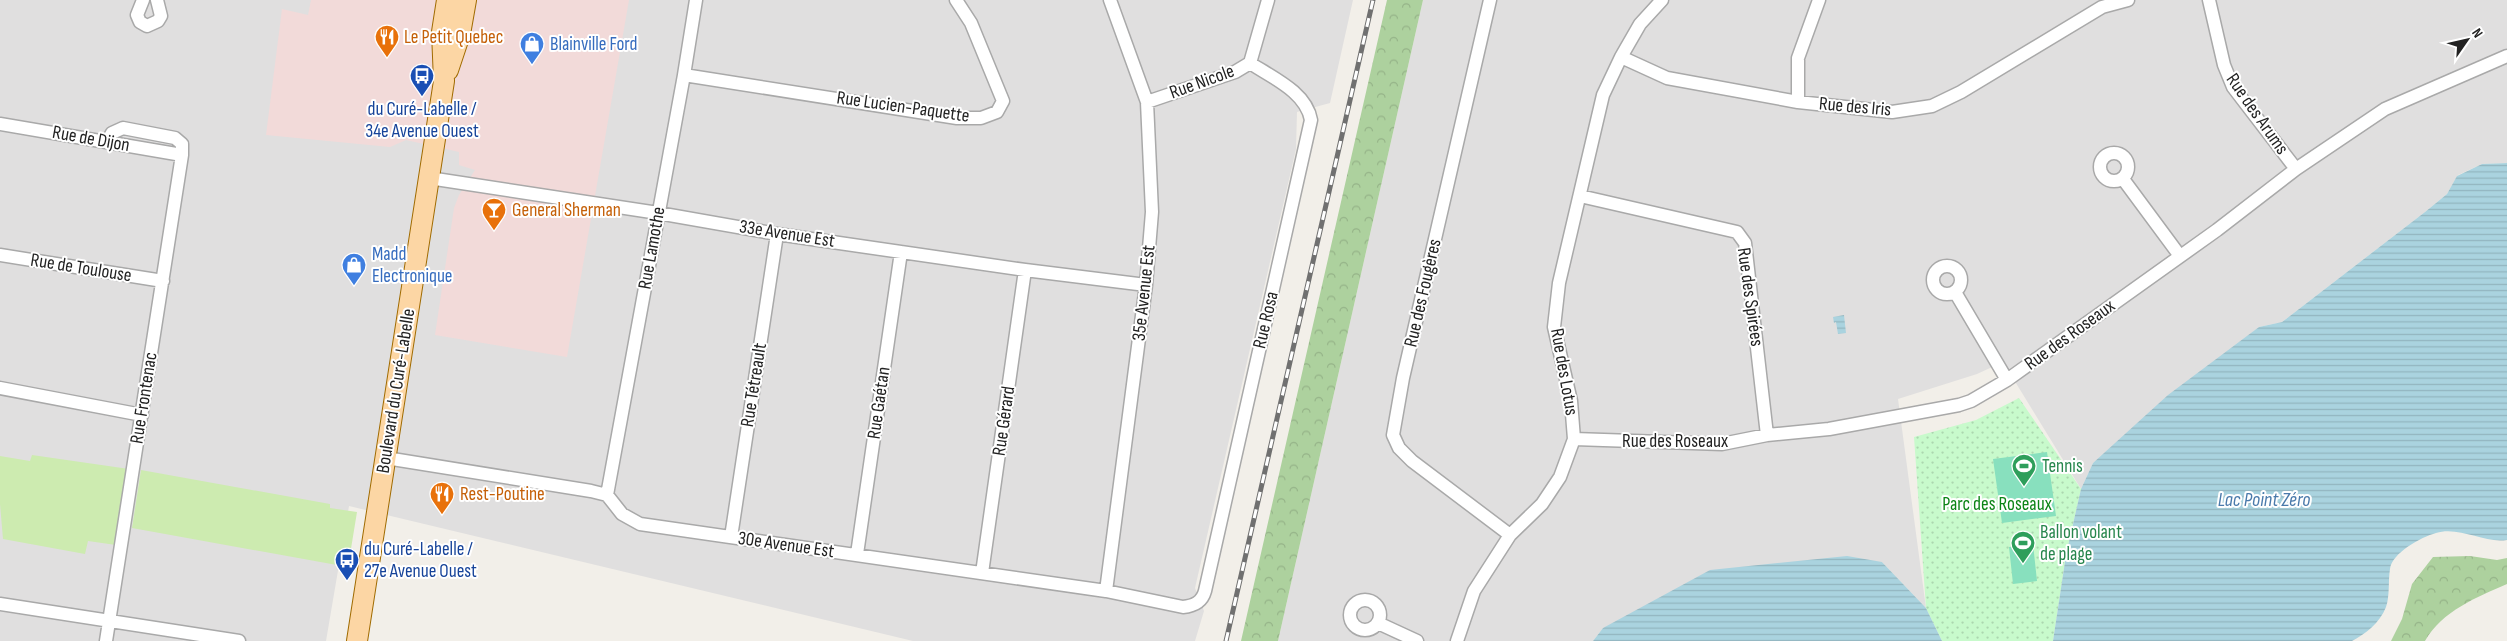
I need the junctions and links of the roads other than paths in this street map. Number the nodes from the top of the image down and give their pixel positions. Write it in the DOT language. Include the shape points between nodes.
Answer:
graph roads {
  1 [pos="143,0"];
  2 [pos="157,0"];
  3 [pos="447,0"];
  4 [pos="466,0"];
  5 [pos="696,0"];
  6 [pos="956,0"];
  7 [pos="1110,0"];
  8 [pos="1268,0"];
  9 [pos="1490,0"];
  10 [pos="1662,0"];
  11 [pos="1819,0"];
  12 [pos="2128,0"];
  13 [pos="2208,0"];
  14 [pos="2507,56"];
  15 [pos="1621,57"];
  16 [pos="1250,63"];
  17 [pos="684,75"];
  18 [pos="444,81"];
  19 [pos="1147,102"];
  20 [pos="1798,102"];
  21 [pos="0,124"];
  22 [pos="182,155"];
  23 [pos="2296,169"];
  24 [pos="429,178"];
  25 [pos="2123,179"];
  26 [pos="1580,196"];
  27 [pos="658,213"];
  28 [pos="777,234"];
  29 [pos="901,252"];
  30 [pos="0,255"];
  31 [pos="2180,256"];
  32 [pos="1025,270"];
  33 [pos="163,281"];
  34 [pos="1146,285"];
  35 [pos="1955,292"];
  36 [pos="2007,380"];
  37 [pos="0,388"];
  38 [pos="142,415"];
  39 [pos="1768,435"];
  40 [pos="1574,439"];
  41 [pos="386,458"];
  42 [pos="607,496"];
  43 [pos="1510,535"];
  44 [pos="731,537"];
  45 [pos="857,554"];
  46 [pos="982,573"];
  47 [pos="1106,591"];
  48 [pos="1198,603"];
  49 [pos="0,604"];
  50 [pos="109,622"];
  51 [pos="1378,623"];
  52 [pos="106,641"];
  53 [pos="239,641"];
  54 [pos="357,641"];
  55 [pos="1416,641"];
  56 [pos="1457,641"];
  1 -- 2 [label="street" via="137,15 147,26 161,16"];
  3 -- 18 [label="main road, Boulevard du Curé-Labelle" via="442,32"];
  4 -- 18 [label="main road, Boulevard du Curé-Labelle" via="460,34"];
  5 -- 17 [label="street, Rue Lamothe"];
  6 -- 17 [label="street, Rue Lucien-Paquette" via="971,23 1003,102 997,112 981,118 957,118"];
  7 -- 19 [label="street, 35e Avenue Est"];
  8 -- 16 [label="street, Rue Nicole"];
  9 -- 43 [label="street, Rue des Fougères" via="1403,378 1394,435 1399,448 1412,461"];
  10 -- 15 [label="street, Rue des Lotus" via="1640,24"];
  11 -- 20 [label="street" via="1798,58"];
  12 -- 20 [label="street, Rue des Iris" via="2102,7 1967,89 1932,106 1892,112"];
  13 -- 23 [label="street, Rue des Arums" via="2224,65 2233,87"];
  14 -- 23 [label="street, Rue des Roseaux" via="2385,109"];
  15 -- 20 [label="street, Rue des Iris" via="1667,78"];
  15 -- 26 [label="street, Rue des Lotus" via="1603,95"];
  16 -- 19 [label="street, Rue Nicole" via="1234,72"];
  16 -- 48 [label="street, Rue Rosa" via="1301,98 1309,108 1311,120 1205,590"];
  17 -- 27 [label="street, Rue Lamothe"];
  18 -- 24 [label="main road, Boulevard du Curé-Labelle"];
  19 -- 34 [label="street, 35e Avenue Est" via="1152,212"];
  21 -- 22 [label="street, Rue de Dijon"];
  22 -- 33 [label="street, Rue Frontenac"];
  23 -- 31 [label="street, Rue des Roseaux"];
  24 -- 27 [label="street, 33e Avenue Est"];
  24 -- 41 [label="main road, Boulevard du Curé-Labelle"];
  25 -- 31 [label="street"];
  26 -- 39 [label="street, Rue des Spirées" via="1737,232 1745,243"];
  26 -- 40 [label="street, Rue des Lotus" via="1559,283 1554,327 1570,401"];
  27 -- 28 [label="street, 33e Avenue Est"];
  27 -- 42 [label="street, Rue Lamothe"];
  28 -- 29 [label="street, 33e Avenue Est"];
  28 -- 44 [label="street, Rue Tétreault"];
  29 -- 32 [label="street, 33e Avenue Est"];
  29 -- 45 [label="street, Rue Gaétan"];
  30 -- 33 [label="street, Rue de Toulouse"];
  31 -- 36 [label="street, Rue des Roseaux"];
  32 -- 34 [label="street, 33e Avenue Est"];
  32 -- 46 [label="street, Rue Gérard"];
  33 -- 38 [label="street, Rue Frontenac"];
  34 -- 47 [label="street, 35e Avenue Est"];
  35 -- 36 [label="street"];
  36 -- 39 [label="street, Rue des Roseaux" via="1959,405 1829,429"];
  37 -- 38 [label="street"];
  38 -- 50 [label="street, Rue Frontenac"];
  39 -- 40 [label="street, Rue des Roseaux" via="1722,444"];
  40 -- 43 [label="street, Rue des Lotus" via="1560,477 1542,504"];
  41 -- 42 [label="street"];
  41 -- 54 [label="main road, Boulevard du Curé-Labelle"];
  42 -- 44 [label="street, 30e Avenue Est" via="622,514 640,524"];
  43 -- 56 [label="street, Rue des Lotus" via="1474,591"];
  44 -- 45 [label="street, 30e Avenue Est"];
  45 -- 46 [label="street, 30e Avenue Est"];
  46 -- 47 [label="street, 30e Avenue Est"];
  47 -- 48 [label="street, 30e Avenue Est" via="1183,606"];
  49 -- 50 [label="street"];
  50 -- 52 [label="street, Rue Frontenac"];
  50 -- 53 [label="street"];
  51 -- 55 [label="street"];
}
